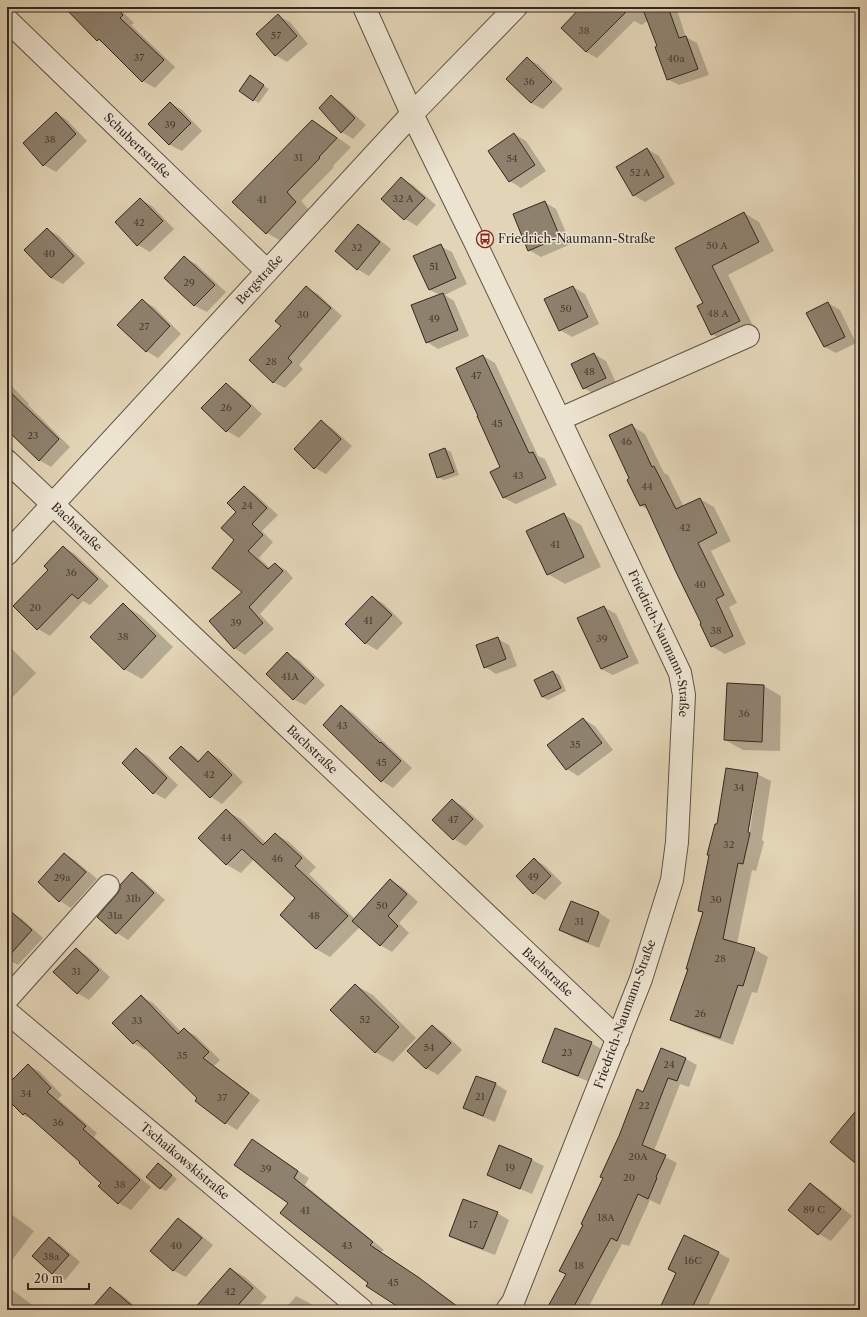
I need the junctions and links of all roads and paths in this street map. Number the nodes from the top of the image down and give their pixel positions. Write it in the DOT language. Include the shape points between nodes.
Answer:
graph roads {
  1 [pos="364,7"];
  2 [pos="516,7"];
  3 [pos="7,20"];
  4 [pos="412,114"];
  5 [pos="267,271"];
  6 [pos="748,336"];
  7 [pos="560,419"];
  8 [pos="7,461"];
  9 [pos="53,504"];
  10 [pos="7,554"];
  11 [pos="108,886"];
  12 [pos="7,999"];
  13 [pos="7,1012"];
  14 [pos="618,1039"];
  15 [pos="362,1310"];
  16 [pos="507,1310"];
  1 -- 4 [label="street, Friedrich-Naumann-Straße"];
  2 -- 4 [label="street, Bergstraße"];
  3 -- 5 [label="street, Schubertstraße"];
  4 -- 5 [label="street, Bergstraße"];
  4 -- 7 [label="street, Friedrich-Naumann-Straße"];
  5 -- 9 [label="street, Bergstraße"];
  6 -- 7 [label="street"];
  7 -- 14 [label="street, Friedrich-Naumann-Straße" via="680,673 684,695 677,842 672,880 641,979"];
  8 -- 9 [label="street, Bachstraße"];
  9 -- 10 [label="street, Bergstraße"];
  9 -- 14 [label="street, Bachstraße"];
  11 -- 12 [label="street"];
  13 -- 15 [label="street, Tschaikowskistraße"];
  14 -- 16 [label="street, Friedrich-Naumann-Straße" via="513,1302"];
}
